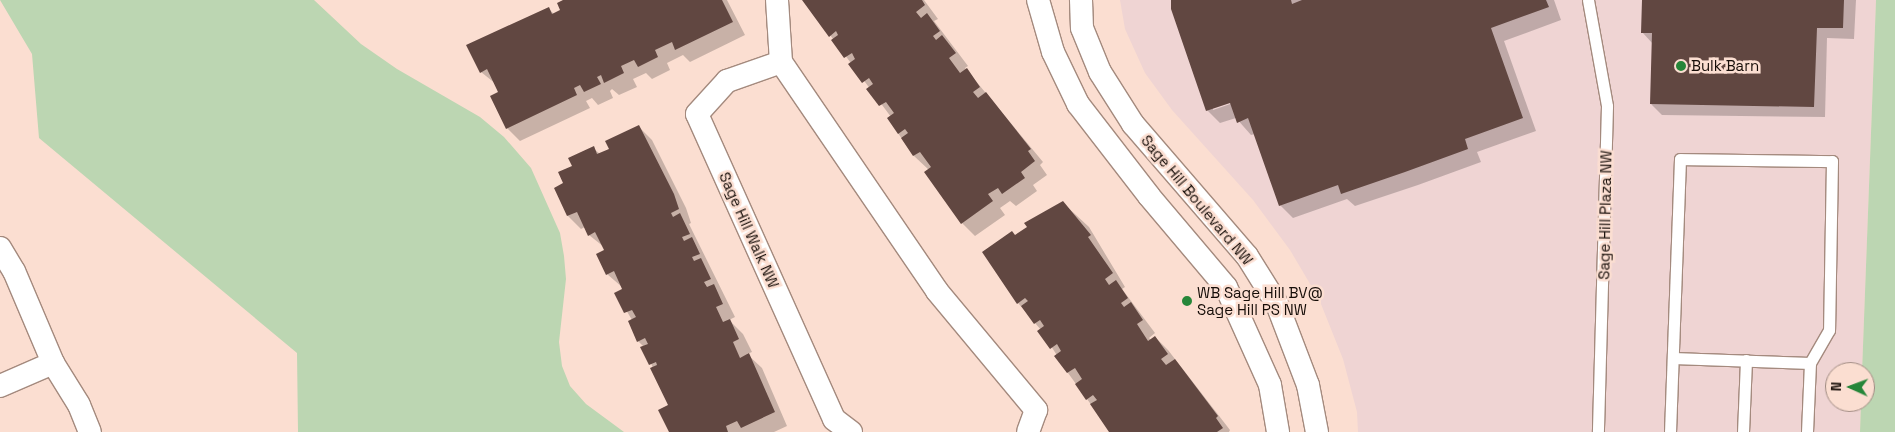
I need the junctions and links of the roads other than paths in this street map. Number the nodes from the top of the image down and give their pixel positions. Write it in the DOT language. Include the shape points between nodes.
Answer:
graph roads {
  1 [pos="777,0"];
  2 [pos="1038,0"];
  3 [pos="1081,0"];
  4 [pos="1588,0"];
  5 [pos="781,62"];
  6 [pos="0,248"];
  7 [pos="1673,358"];
  8 [pos="1746,360"];
  9 [pos="1810,363"];
  10 [pos="53,364"];
  11 [pos="0,386"];
  12 [pos="90,432"];
  13 [pos="851,432"];
  14 [pos="1028,432"];
  15 [pos="1278,432"];
  16 [pos="1317,432"];
  17 [pos="1598,432"];
  18 [pos="1670,432"];
  19 [pos="1743,432"];
  20 [pos="1807,432"];
  1 -- 5 [label="street"];
  2 -- 15 [label="street" via="1053,52 1078,104 1149,196 1226,287 1270,384"];
  3 -- 16 [label="street, Sage Hill Boulevard NW" via="1082,28 1100,72 1133,124 1247,256 1277,304 1308,385"];
  4 -- 17 [label="lane, Sage Hill Plaza NW" via="1607,106"];
  5 -- 13 [label="street, Sage Hill Walk NW" via="727,81 697,114 834,419"];
  5 -- 14 [label="street" via="937,291 1036,410"];
  6 -- 10 [label="street" via="14,271"];
  7 -- 8 [label="lane"];
  7 -- 9 [label="lane" via="1680,159 1832,161 1829,330"];
  7 -- 18 [label="lane"];
  8 -- 9 [label="lane"];
  8 -- 19 [label="lane"];
  9 -- 20 [label="lane"];
  10 -- 11 [label="street"];
  10 -- 12 [label="street" via="79,405"];
}
